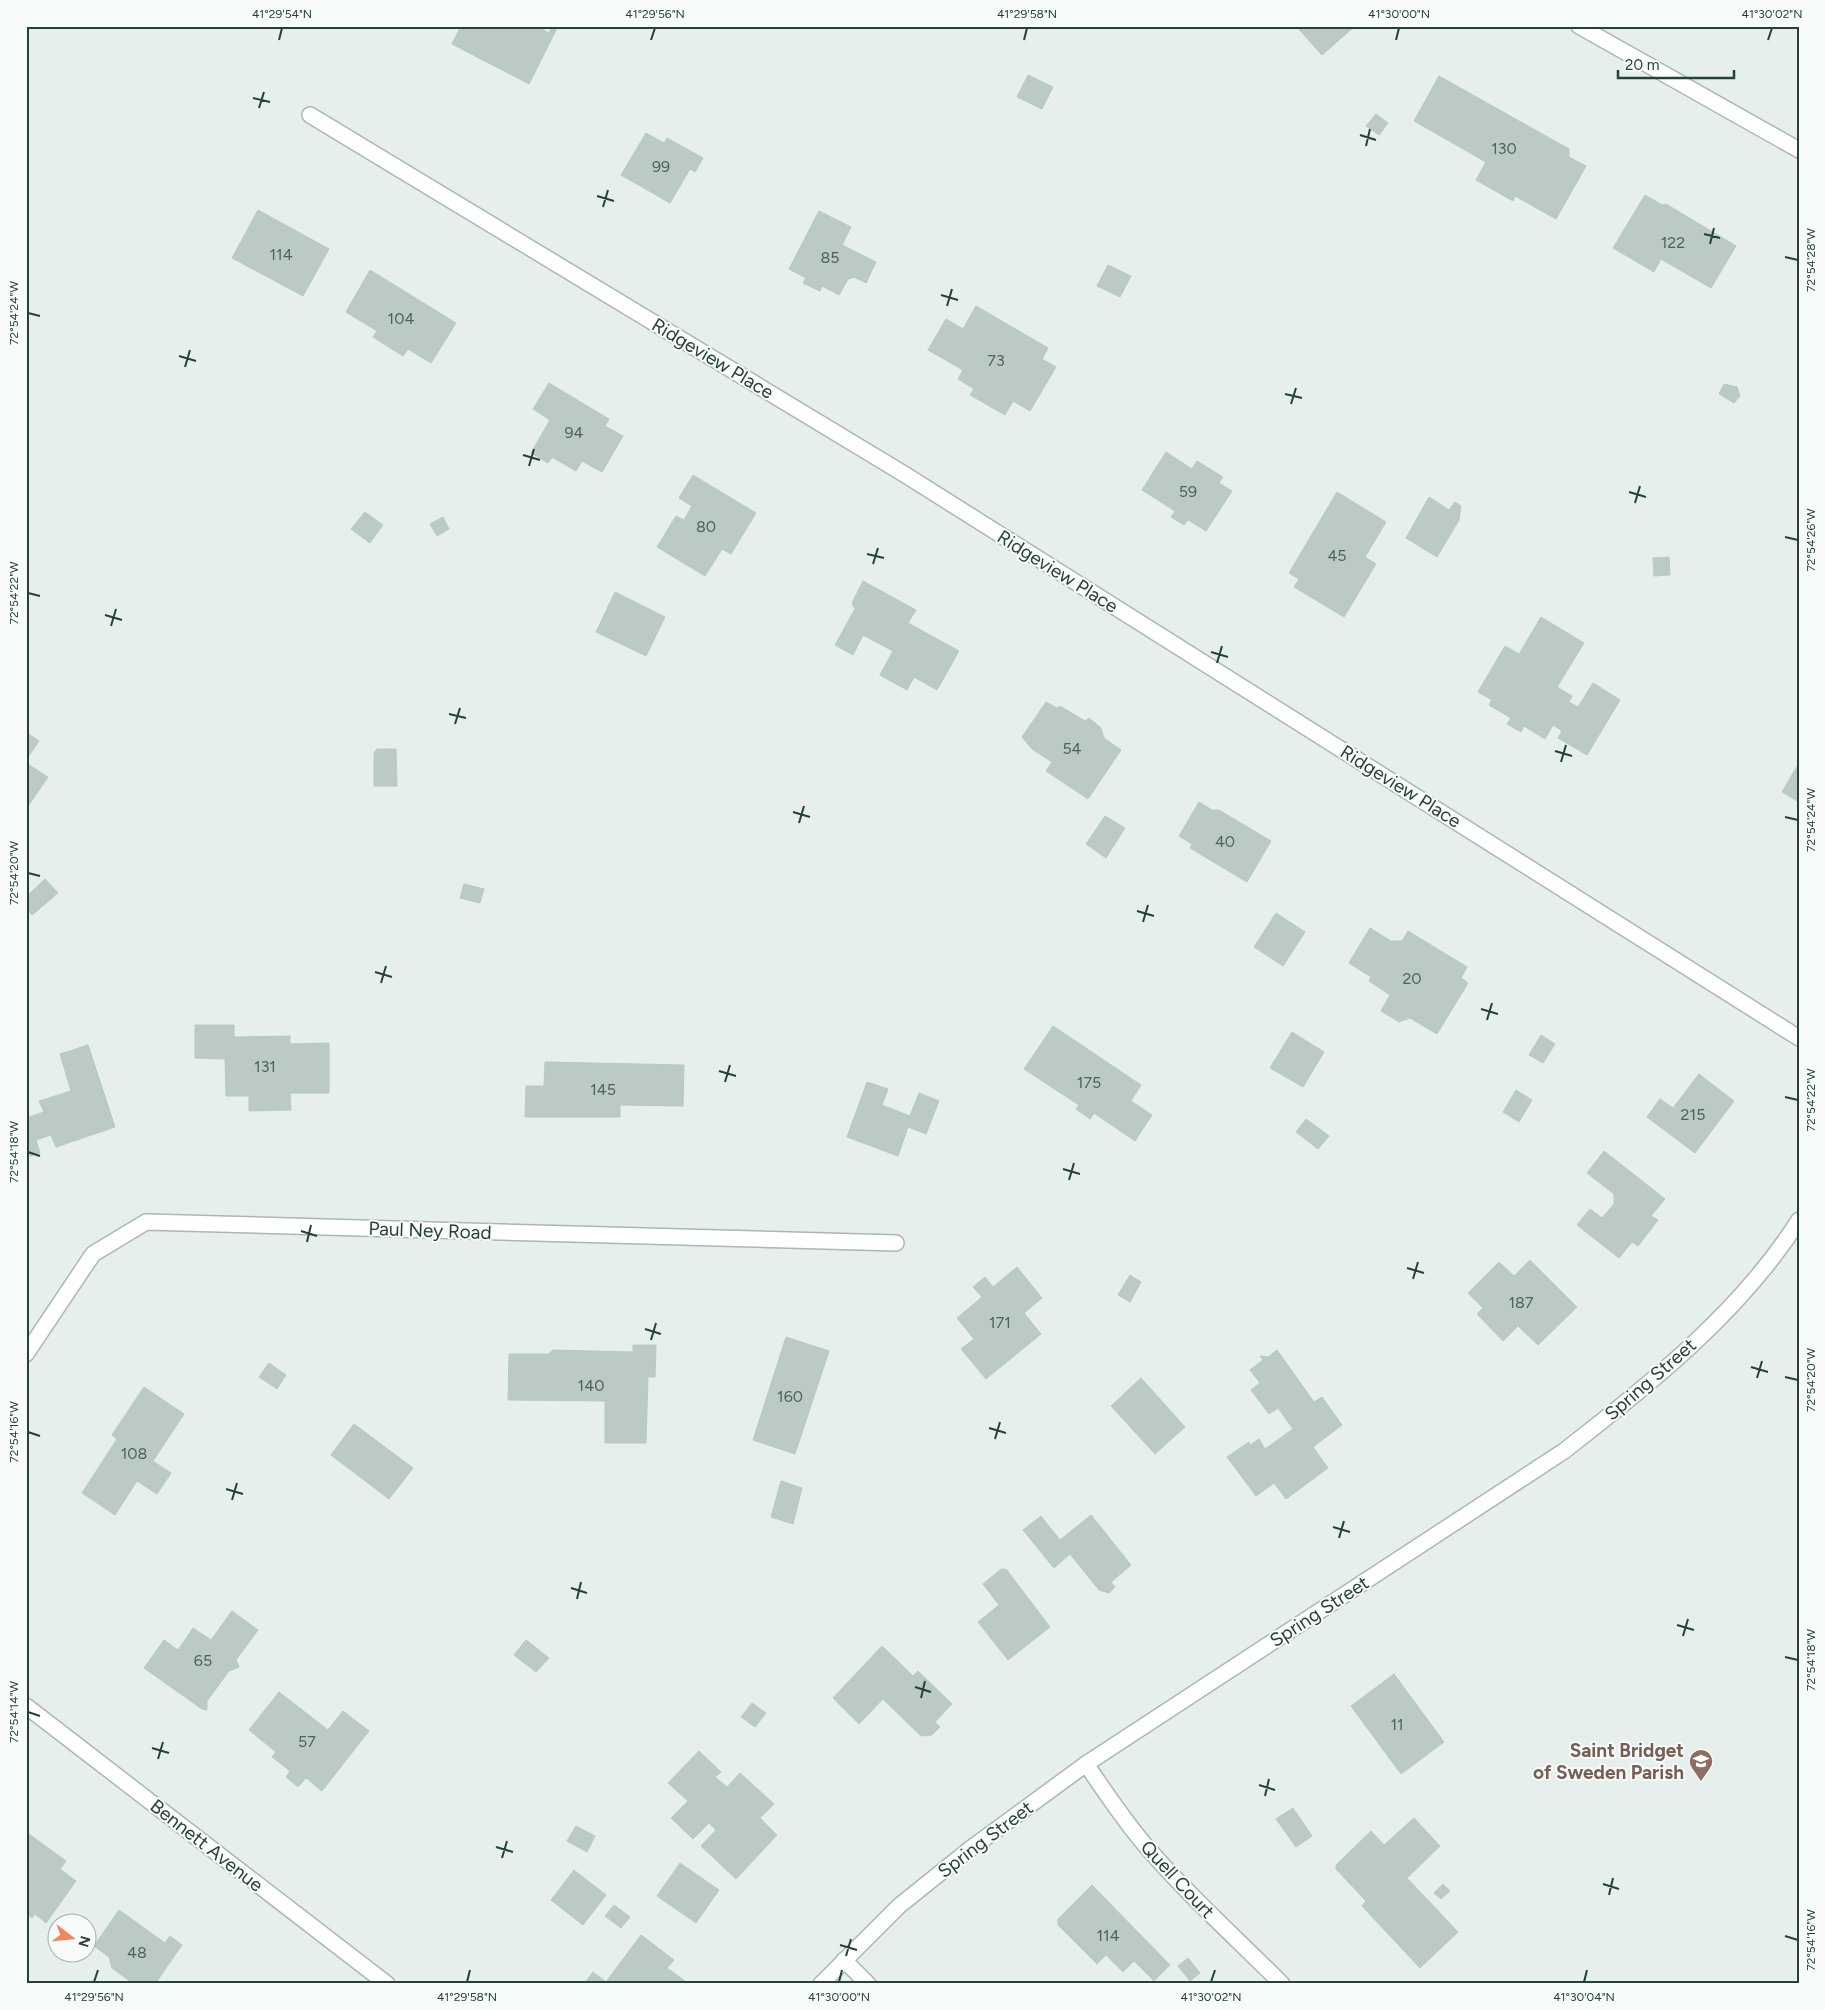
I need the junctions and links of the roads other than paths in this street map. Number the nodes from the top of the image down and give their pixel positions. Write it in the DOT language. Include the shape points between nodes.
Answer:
graph roads {
  1 [pos="1579,26"];
  2 [pos="310,115"];
  3 [pos="1799,150"];
  4 [pos="1799,1038"];
  5 [pos="1799,1220"];
  6 [pos="896,1243"];
  7 [pos="26,1354"];
  8 [pos="26,1706"];
  9 [pos="1086,1764"];
  10 [pos="844,1960"];
  11 [pos="387,1984"];
  12 [pos="821,1984"];
  13 [pos="868,1984"];
  14 [pos="1282,1984"];
  1 -- 3 [label="street"];
  2 -- 4 [label="street, Ridgeview Place" via="904,474"];
  5 -- 9 [label="street, Spring Street" via="1748,1288 1680,1355 1564,1451"];
  6 -- 7 [label="street, Paul Ney Road" via="146,1222 93,1254"];
  8 -- 11 [label="street, Bennett Avenue"];
  9 -- 10 [label="street, Spring Street" via="899,1906"];
  9 -- 14 [label="street, Quell Court" via="1146,1845"];
  10 -- 12 [label="street, Spring Street"];
  10 -- 13 [label="street"];
}
